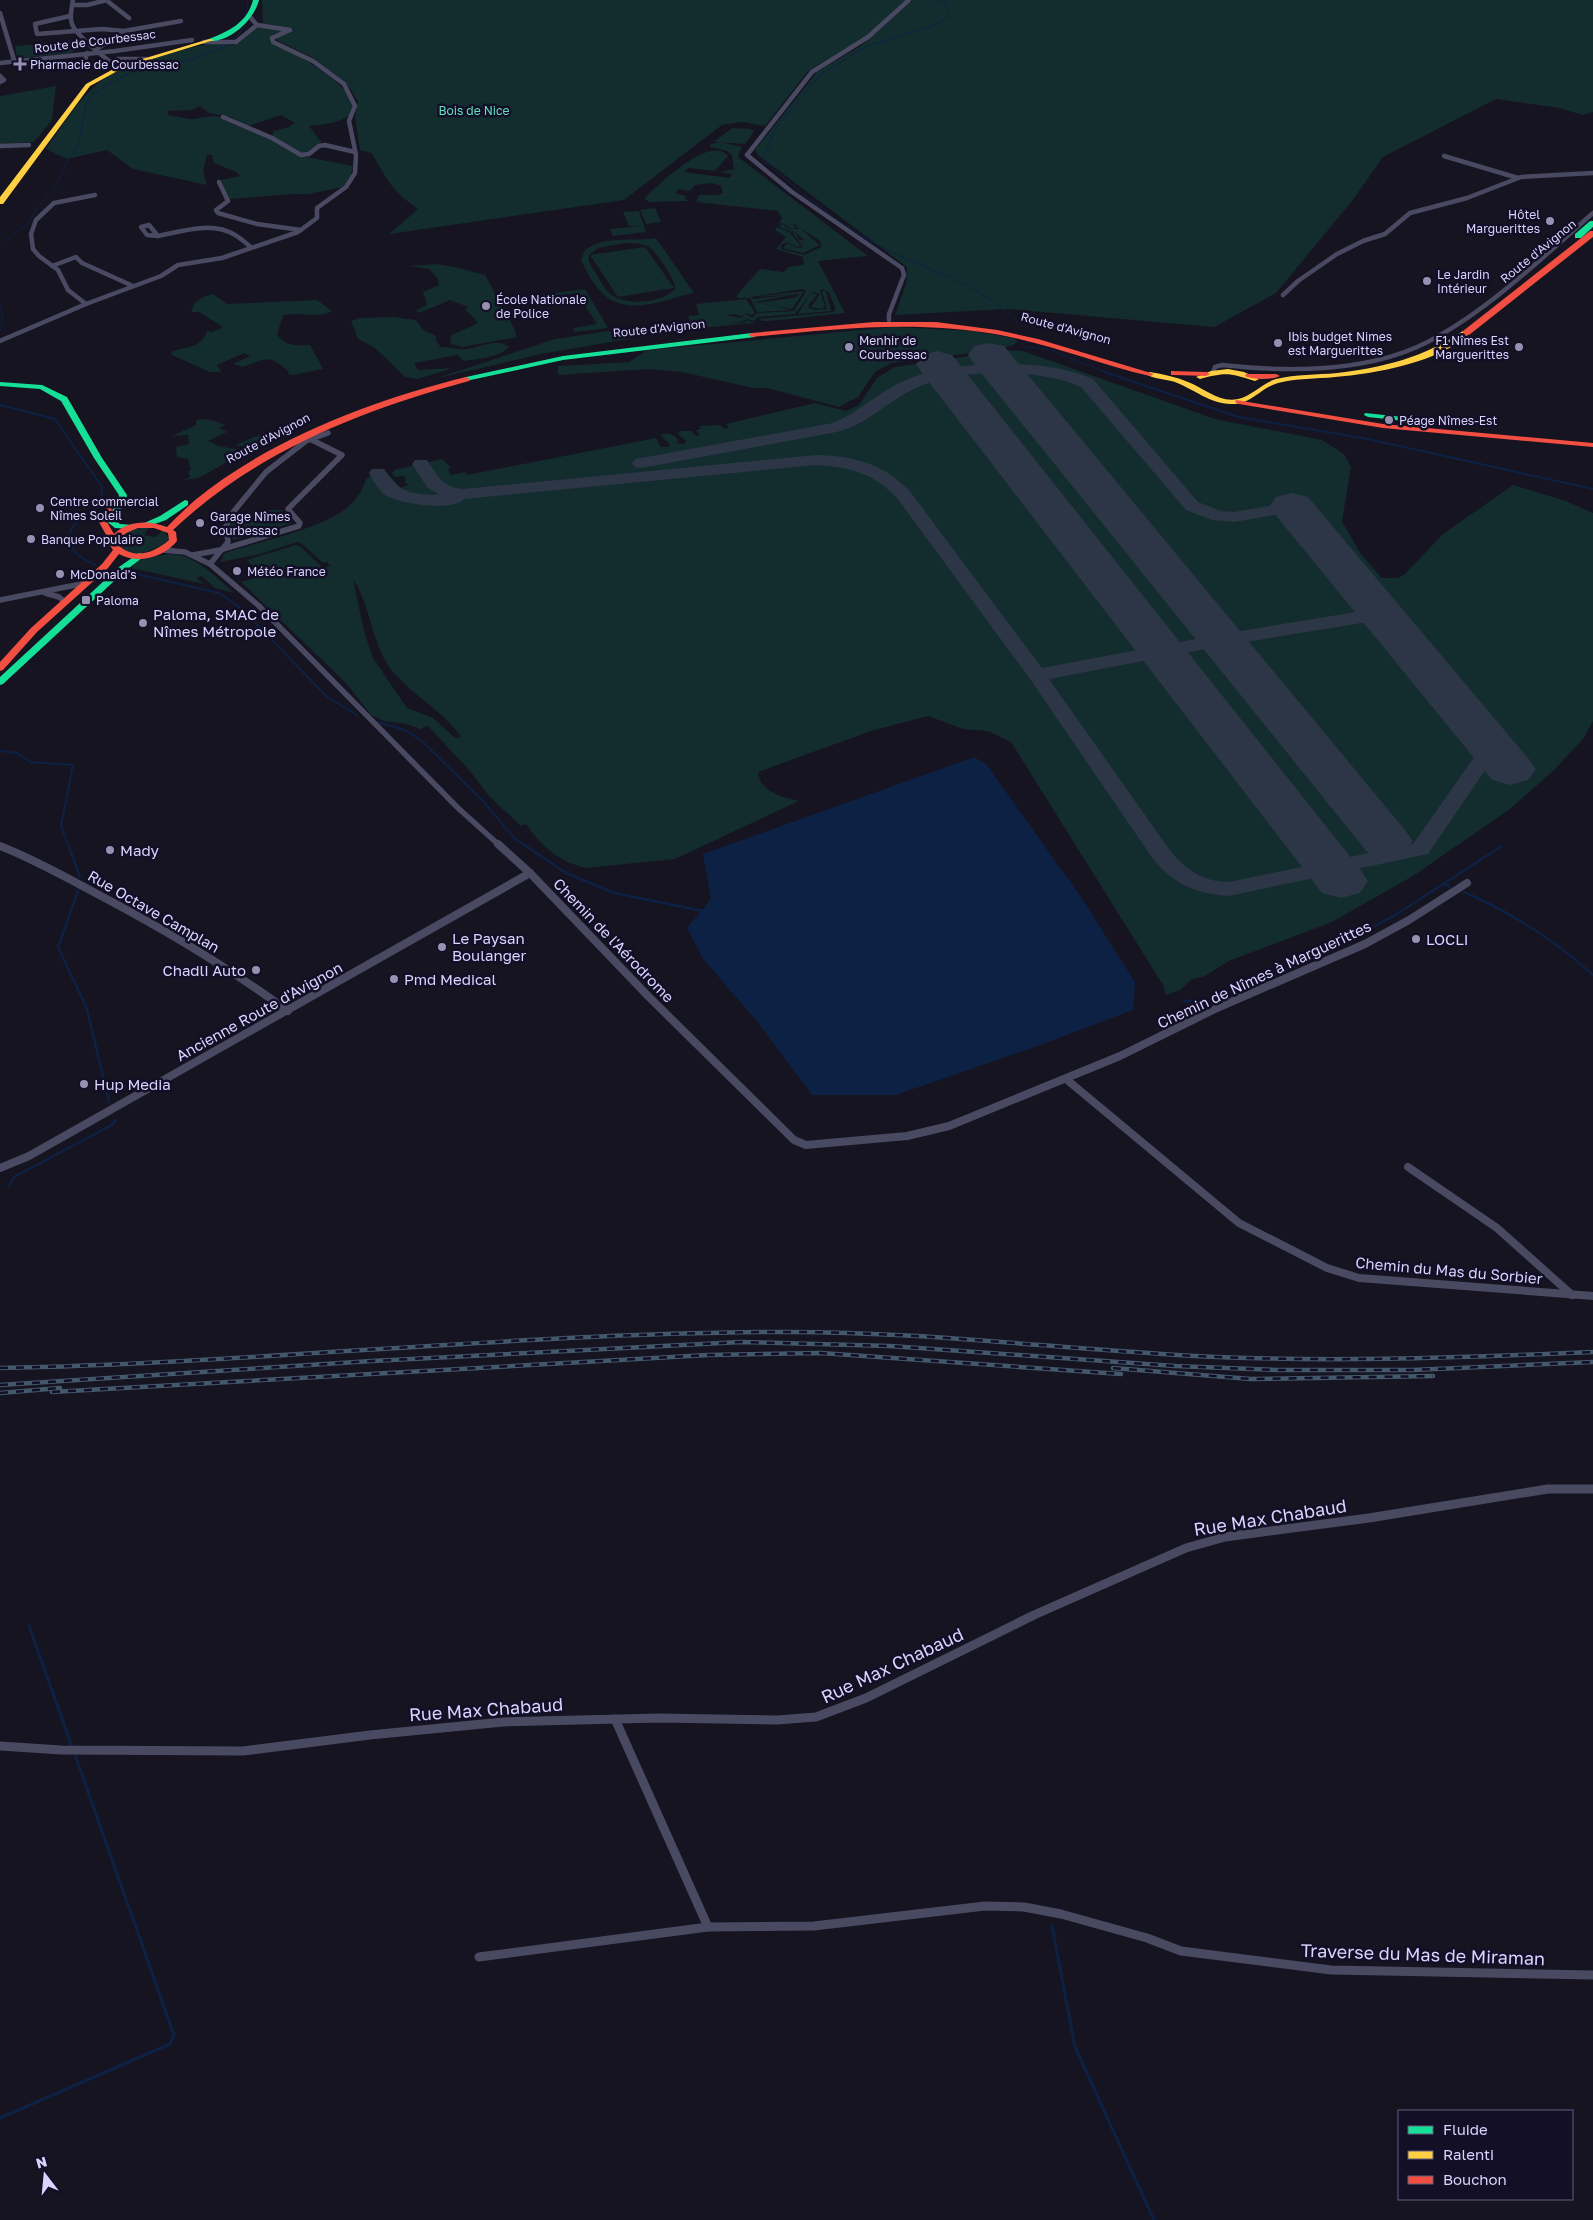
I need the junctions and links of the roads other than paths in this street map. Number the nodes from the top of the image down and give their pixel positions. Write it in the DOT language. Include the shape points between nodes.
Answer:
graph roads {
  1 [pos="107,0"];
  2 [pos="256,0"];
  3 [pos="909,0"];
  4 [pos="72,3"];
  5 [pos="0,13"];
  6 [pos="70,16"];
  7 [pos="129,18"];
  8 [pos="181,21"];
  9 [pos="254,21"];
  10 [pos="93,23"];
  11 [pos="86,29"];
  12 [pos="123,31"];
  13 [pos="76,32"];
  14 [pos="198,41"];
  15 [pos="9,44"];
  16 [pos="0,45"];
  17 [pos="98,50"];
  18 [pos="87,54"];
  19 [pos="69,55"];
  20 [pos="14,60"];
  21 [pos="0,63"];
  22 [pos="116,66"];
  23 [pos="74,68"];
  24 [pos="0,76"];
  25 [pos="0,82"];
  26 [pos="223,117"];
  27 [pos="29,145"];
  28 [pos="0,146"];
  29 [pos="355,152"];
  30 [pos="1444,156"];
  31 [pos="1593,173"];
  32 [pos="1518,178"];
  33 [pos="219,182"];
  34 [pos="95,195"];
  35 [pos="0,202"];
  36 [pos="1593,213"];
  37 [pos="1593,223"];
  38 [pos="301,230"];
  39 [pos="1593,233"];
  40 [pos="158,236"];
  41 [pos="251,247"];
  42 [pos="52,266"];
  43 [pos="133,286"];
  44 [pos="1283,295"];
  45 [pos="86,304"];
  46 [pos="889,320"];
  47 [pos="0,341"];
  48 [pos="1209,373"];
  49 [pos="1249,376"];
  50 [pos="0,385"];
  51 [pos="1196,388"];
  52 [pos="1260,391"];
  53 [pos="1239,402"];
  54 [pos="328,432"];
  55 [pos="1502,433"];
  56 [pos="310,439"];
  57 [pos="1593,444"];
  58 [pos="146,524"];
  59 [pos="131,527"];
  60 [pos="171,535"];
  61 [pos="115,545"];
  62 [pos="163,550"];
  63 [pos="220,550"];
  64 [pos="185,552"];
  65 [pos="193,555"];
  66 [pos="139,556"];
  67 [pos="210,564"];
  68 [pos="86,583"];
  69 [pos="39,592"];
  70 [pos="0,600"];
  71 [pos="65,602"];
  72 [pos="0,668"];
  73 [pos="0,682"];
  74 [pos="0,846"];
  75 [pos="530,873"];
  76 [pos="1467,882"];
  77 [pos="288,1011"];
  78 [pos="1066,1079"];
  79 [pos="1408,1167"];
  80 [pos="0,1168"];
  81 [pos="1572,1295"];
  82 [pos="1593,1296"];
  83 [pos="1593,1489"];
  84 [pos="615,1719"];
  85 [pos="0,1746"];
  86 [pos="708,1927"];
  87 [pos="479,1957"];
  88 [pos="1593,1975"];
  1 -- 4 [label="street" via="87,5"];
  1 -- 7 [label="street"];
  2 -- 9 [label="main road"];
  3 -- 46 [label="street" via="868,38 812,72 747,155 792,192 902,268 904,275"];
  4 -- 6 [label="street"];
  5 -- 15 [label="street"];
  6 -- 13 [label="street"];
  6 -- 13 [label="street" via="34,24 37,34"];
  8 -- 12 [label="street"];
  9 -- 14 [label="main road"];
  9 -- 29 [label="street" via="290,30 272,38 273,42 313,61 344,84 355,106 349,121 353,127"];
  10 -- 11 [label="street"];
  11 -- 12 [label="street" via="107,27"];
  11 -- 13 [label="street"];
  12 -- 17 [label="street"];
  13 -- 17 [label="street"];
  14 -- 17 [label="street, Route de Courbessac"];
  14 -- 22 [label="main road"];
  15 -- 16 [label="street"];
  15 -- 20 [label="street"];
  17 -- 18 [label="street, Route de Courbessac"];
  17 -- 19 [label="street"];
  17 -- 22 [label="street"];
  17 -- 22 [label="street"];
  18 -- 19 [label="street, Route de Courbessac"];
  18 -- 23 [label="street" via="85,61"];
  19 -- 20 [label="street, Route de Courbessac"];
  20 -- 21 [label="street, Route de Courbessac"];
  22 -- 35 [label="main road" via="84,88"];
  24 -- 25 [label="street" via="4,80"];
  26 -- 29 [label="street" via="272,138 301,156 322,145"];
  27 -- 28 [label="street"];
  29 -- 38 [label="street" via="354,176 339,194 317,208 317,218"];
  30 -- 32 [label="street"];
  31 -- 32 [label="street"];
  32 -- 44 [label="street" via="1467,198 1407,214 1383,236 1363,241 1337,254"];
  33 -- 38 [label="street" via="228,201 216,210 218,214"];
  34 -- 42 [label="street" via="56,202 36,218 31,231 31,245"];
  36 -- 48 [label="street" via="1524,275 1456,325 1417,347 1375,360 1334,367 1267,370 1222,365"];
  37 -- 49 [label="main road, Route d'Avignon" via="1457,332 1429,347 1393,360 1354,368"];
  38 -- 41 [label="street"];
  39 -- 52 [label="main road, Route d'Avignon" via="1462,336 1439,348 1377,369 1282,379 1268,383"];
  40 -- 41 [label="street" via="212,228 234,234"];
  41 -- 43 [label="street" via="222,258 178,265 161,276"];
  42 -- 43 [label="street" via="76,257 82,263"];
  42 -- 45 [label="street" via="61,273 67,290"];
  43 -- 45 [label="street"];
  45 -- 47 [label="street"];
  46 -- 48 [label="main road, Route d'Avignon" via="950,320 994,325 1063,340 1162,370 1193,375"];
  46 -- 58 [label="main road, Route d'Avignon" via="588,350 508,364 426,385 373,402 290,439 223,477 163,518"];
  48 -- 49 [label="main road, Route d'Avignon" via="1232,371"];
  48 -- 51 [label="main road" via="1197,380"];
  49 -- 52 [label="main road" via="1258,382"];
  50 -- 59 [label="main road" via="45,387 64,399 123,495 121,504 109,520 118,526"];
  50 -- 61 [label="main road" via="46,392 58,402 116,493 114,504 102,519 103,527"];
  51 -- 53 [label="main road, Route d'Avignon" via="1212,399"];
  51 -- 60 [label="main road, Route d'Avignon" via="1046,342 942,324 852,326 592,352 477,375 415,392 356,414 298,440 218,487 188,509"];
  52 -- 53 [label="main road, Route d'Avignon"];
  52 -- 55 [label="main road" via="1266,401 1292,406"];
  53 -- 55 [label="main road, Route d'Avignon" via="1383,426"];
  54 -- 56 [label="street"];
  55 -- 57 [label="main road"];
  56 -- 63 [label="street" via="271,467 255,484 230,516 226,526 228,542"];
  56 -- 63 [label="street" via="342,455 288,510 300,525"];
  58 -- 59 [label="main road"];
  58 -- 60 [label="main road"];
  59 -- 61 [label="main road" via="120,532"];
  60 -- 62 [label="main road, Route d'Avignon"];
  60 -- 64 [label="street, Chemin de l'Aérodrome"];
  61 -- 66 [label="main road"];
  61 -- 68 [label="main road" via="105,566"];
  62 -- 64 [label="street, Chemin de l'Aérodrome"];
  62 -- 66 [label="main road"];
  63 -- 65 [label="street"];
  63 -- 67 [label="street"];
  64 -- 65 [label="street, Chemin de l'Aérodrome"];
  65 -- 67 [label="street, Chemin de l'Aérodrome"];
  66 -- 73 [label="main road"];
  67 -- 75 [label="street, Chemin de l'Aérodrome" via="278,624 458,808"];
  68 -- 69 [label="street"];
  68 -- 71 [label="main road"];
  69 -- 70 [label="street"];
  69 -- 71 [label="street" via="59,597"];
  71 -- 72 [label="main road" via="19,645"];
  74 -- 77 [label="street, Rue Octave Camplan" via="144,919 254,985"];
  75 -- 77 [label="street, Ancienne Route d'Avignon"];
  75 -- 78 [label="street, Chemin de l'Aérodrome" via="648,996 794,1140 806,1145 907,1136 950,1126"];
  76 -- 78 [label="street, Chemin de Nîmes à Marguerittes" via="1410,920 1365,944 1217,1008"];
  77 -- 80 [label="street, Ancienne Route d'Avignon" via="29,1156"];
  78 -- 81 [label="street, Chemin du Mas du Sorbier" via="1238,1223 1327,1268 1359,1278"];
  79 -- 81 [label="street" via="1497,1228"];
  81 -- 82 [label="street, Chemin du Mas du Sorbier"];
  83 -- 84 [label="street, Rue Max Chabaud" via="1548,1489 1225,1537 1186,1548 1034,1615 866,1698 816,1716 777,1720"];
  84 -- 85 [label="street, Rue Max Chabaud" via="503,1722 243,1751 63,1750"];
  84 -- 86 [label="street"];
  86 -- 87 [label="street, Traverse du Mas de Miraman"];
  86 -- 88 [label="street, Traverse du Mas de Miraman" via="814,1926 985,1906 1024,1907 1147,1938 1180,1951 1331,1970"];
}
